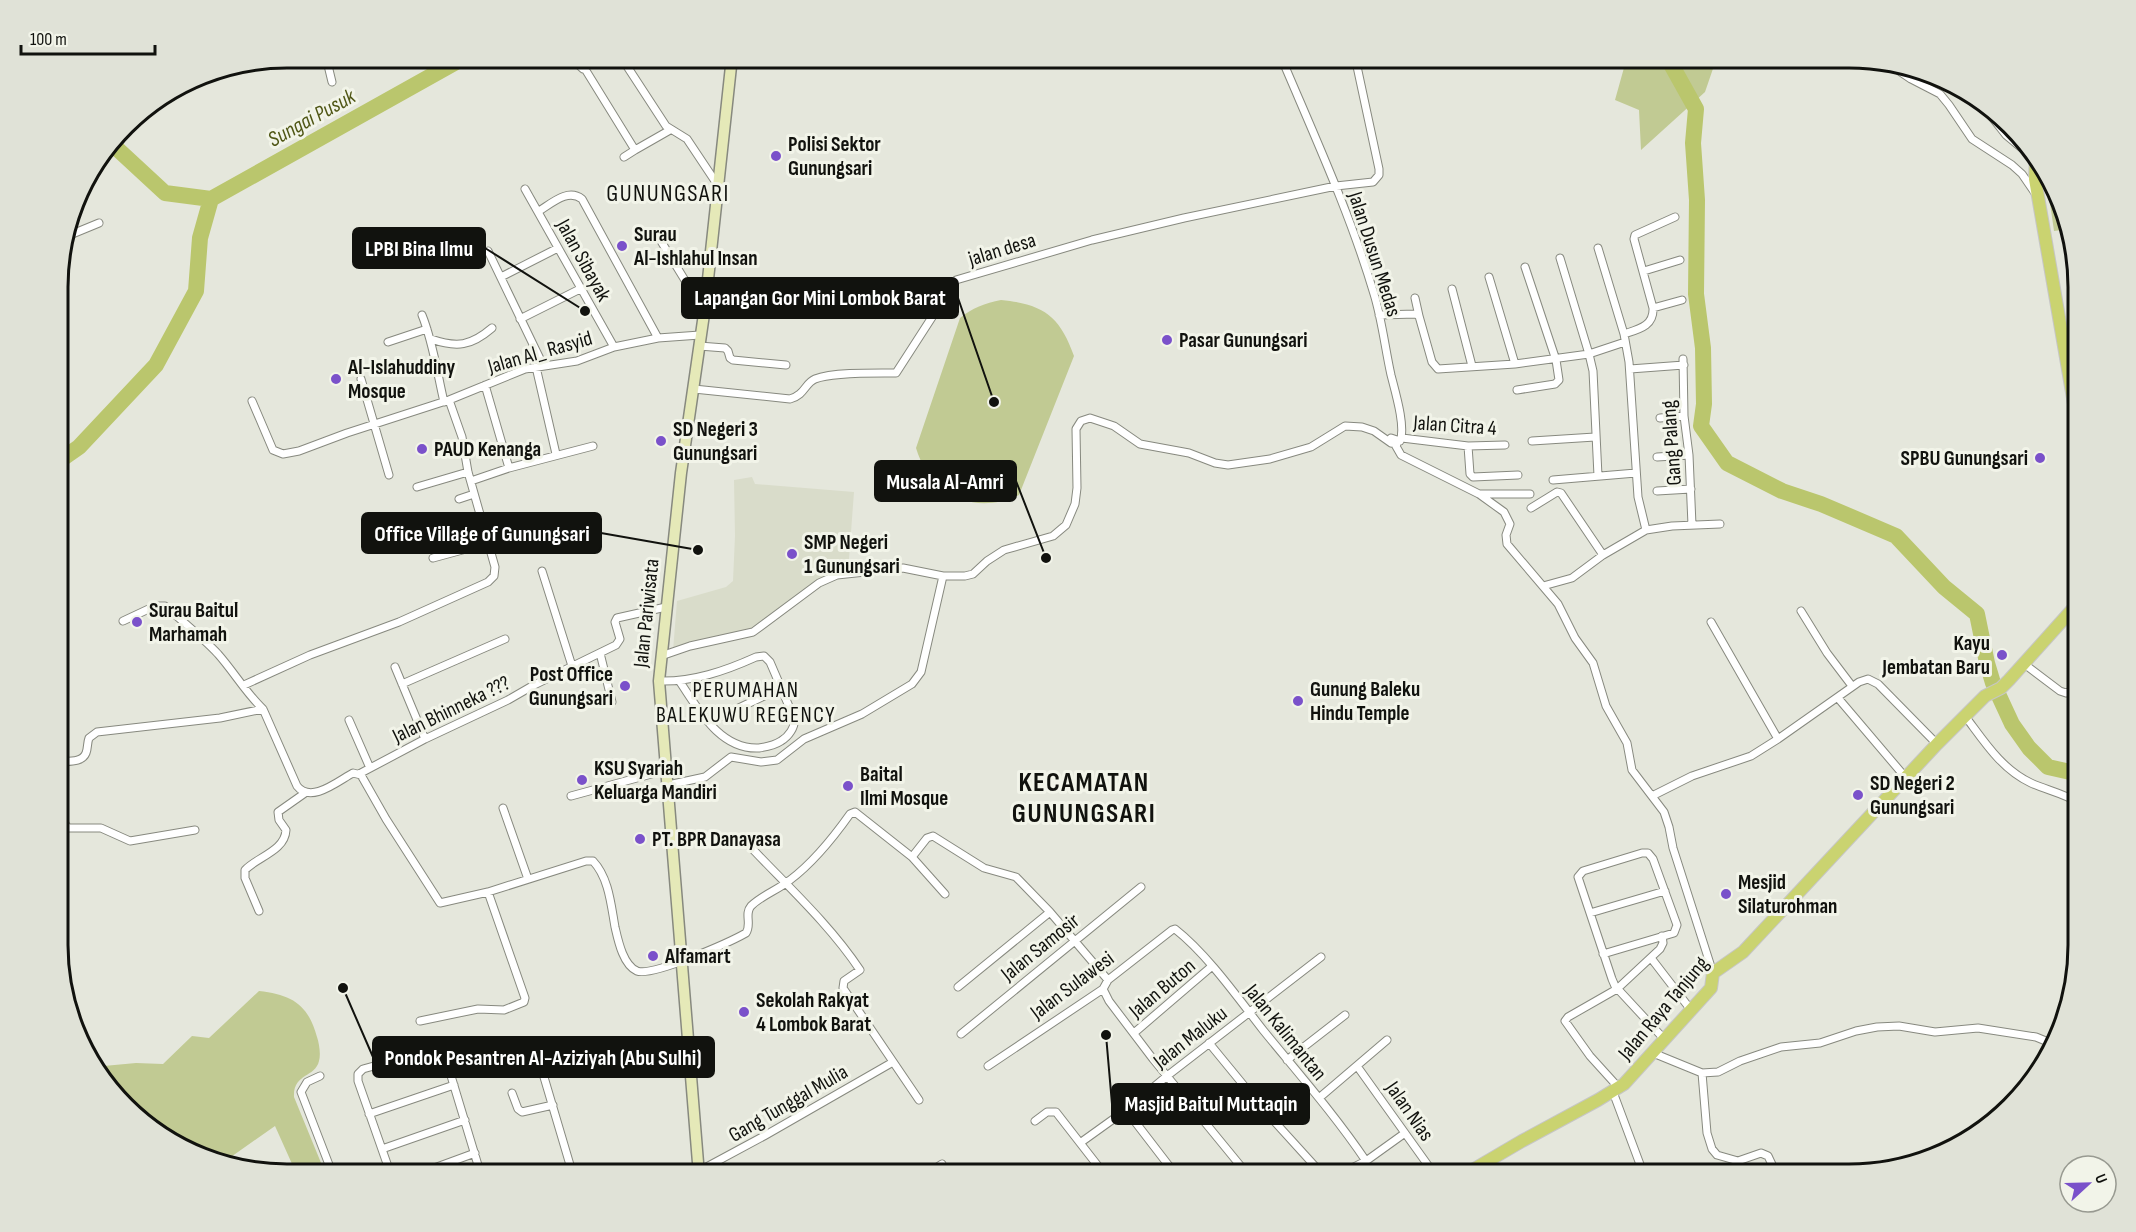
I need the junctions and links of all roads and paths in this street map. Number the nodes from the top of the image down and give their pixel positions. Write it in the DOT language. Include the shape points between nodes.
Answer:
graph roads {
  1 [pos="329,68"];
  2 [pos="580,68"];
  3 [pos="628,68"];
  4 [pos="731,68"];
  5 [pos="1286,68"];
  6 [pos="1357,68"];
  7 [pos="585,69"];
  8 [pos="1905,75"];
  9 [pos="332,82"];
  10 [pos="670,130"];
  11 [pos="635,150"];
  12 [pos="624,157"];
  13 [pos="2036,171"];
  14 [pos="2039,177"];
  15 [pos="2036,179"];
  16 [pos="719,186"];
  17 [pos="1336,186"];
  18 [pos="525,189"];
  19 [pos="2039,200"];
  20 [pos="539,211"];
  21 [pos="1675,217"];
  22 [pos="99,223"];
  23 [pos="74,233"];
  24 [pos="656,233"];
  25 [pos="558,248"];
  26 [pos="1598,248"];
  27 [pos="488,251"];
  28 [pos="1560,258"];
  29 [pos="1680,260"];
  30 [pos="1525,267"];
  31 [pos="1644,271"];
  32 [pos="501,277"];
  33 [pos="1489,277"];
  34 [pos="580,289"];
  35 [pos="1452,289"];
  36 [pos="1415,298"];
  37 [pos="1683,300"];
  38 [pos="705,307"];
  39 [pos="1653,308"];
  40 [pos="422,315"];
  41 [pos="1379,315"];
  42 [pos="1419,316"];
  43 [pos="520,319"];
  44 [pos="492,328"];
  45 [pos="428,329"];
  46 [pos="658,338"];
  47 [pos="1625,338"];
  48 [pos="431,339"];
  49 [pos="700,341"];
  50 [pos="388,342"];
  51 [pos="614,347"];
  52 [pos="1589,354"];
  53 [pos="1556,360"];
  54 [pos="1515,364"];
  55 [pos="786,365"];
  56 [pos="2068,365"];
  57 [pos="540,366"];
  58 [pos="1472,366"];
  59 [pos="1630,369"];
  60 [pos="361,379"];
  61 [pos="485,385"];
  62 [pos="694,389"];
  63 [pos="1516,390"];
  64 [pos="252,401"];
  65 [pos="447,401"];
  66 [pos="1684,416"];
  67 [pos="1660,418"];
  68 [pos="374,424"];
  69 [pos="1595,436"];
  70 [pos="1402,438"];
  71 [pos="1389,439"];
  72 [pos="1532,441"];
  73 [pos="1505,445"];
  74 [pos="593,446"];
  75 [pos="1468,446"];
  76 [pos="556,454"];
  77 [pos="1689,454"];
  78 [pos="1657,457"];
  79 [pos="509,468"];
  80 [pos="468,472"];
  81 [pos="1636,472"];
  82 [pos="389,475"];
  83 [pos="1518,475"];
  84 [pos="1598,476"];
  85 [pos="1553,480"];
  86 [pos="471,481"];
  87 [pos="417,487"];
  88 [pos="1691,489"];
  89 [pos="1658,491"];
  90 [pos="474,494"];
  91 [pos="1479,494"];
  92 [pos="1530,494"];
  93 [pos="459,499"];
  94 [pos="1531,508"];
  95 [pos="1720,524"];
  96 [pos="1692,525"];
  97 [pos="1646,530"];
  98 [pos="488,543"];
  99 [pos="1604,555"];
  100 [pos="433,558"];
  101 [pos="542,570"];
  102 [pos="943,576"];
  103 [pos="1544,586"];
  104 [pos="666,607"];
  105 [pos="1801,611"];
  106 [pos="2068,614"];
  107 [pos="123,621"];
  108 [pos="1711,622"];
  109 [pos="505,639"];
  110 [pos="600,652"];
  111 [pos="661,656"];
  112 [pos="2023,663"];
  113 [pos="572,666"];
  114 [pos="395,667"];
  115 [pos="659,681"];
  116 [pos="680,682"];
  117 [pos="402,684"];
  118 [pos="244,685"];
  119 [pos="1852,686"];
  120 [pos="781,688"];
  121 [pos="2068,693"];
  122 [pos="1838,698"];
  123 [pos="612,702"];
  124 [pos="263,709"];
  125 [pos="1965,716"];
  126 [pos="349,720"];
  127 [pos="708,723"];
  128 [pos="425,739"];
  129 [pos="1778,739"];
  130 [pos="1937,744"];
  131 [pos="68,761"];
  132 [pos="370,768"];
  133 [pos="666,770"];
  134 [pos="359,774"];
  135 [pos="1906,778"];
  136 [pos="668,785"];
  137 [pos="305,793"];
  138 [pos="571,796"];
  139 [pos="1652,796"];
  140 [pos="2068,798"];
  141 [pos="503,808"];
  142 [pos="68,828"];
  143 [pos="195,830"];
  144 [pos="744,840"];
  145 [pos="912,857"];
  146 [pos="528,879"];
  147 [pos="785,884"];
  148 [pos="1141,887"];
  149 [pos="1665,891"];
  150 [pos="488,892"];
  151 [pos="945,894"];
  152 [pos="259,911"];
  153 [pos="1050,912"];
  154 [pos="1590,913"];
  155 [pos="1175,929"];
  156 [pos="1662,936"];
  157 [pos="1074,940"];
  158 [pos="1604,954"];
  159 [pos="1321,957"];
  160 [pos="1651,958"];
  161 [pos="681,961"];
  162 [pos="1211,967"];
  163 [pos="1713,973"];
  164 [pos="1108,980"];
  165 [pos="958,987"];
  166 [pos="1102,989"];
  167 [pos="1617,989"];
  168 [pos="1690,1010"];
  169 [pos="1249,1012"];
  170 [pos="1345,1015"];
  171 [pos="420,1021"];
  172 [pos="1134,1033"];
  173 [pos="961,1034"];
  174 [pos="1387,1040"];
  175 [pos="1665,1040"];
  176 [pos="2046,1041"];
  177 [pos="1209,1043"];
  178 [pos="1653,1053"];
  179 [pos="1287,1060"];
  180 [pos="893,1062"];
  181 [pos="988,1066"];
  182 [pos="1357,1066"];
  183 [pos="541,1067"];
  184 [pos="1702,1073"];
  185 [pos="320,1076"];
  186 [pos="1167,1076"];
  187 [pos="454,1085"];
  188 [pos="1616,1090"];
  189 [pos="512,1093"];
  190 [pos="1319,1098"];
  191 [pos="919,1100"];
  192 [pos="553,1105"];
  193 [pos="1126,1110"];
  194 [pos="369,1114"];
  195 [pos="465,1120"];
  196 [pos="1035,1121"];
  197 [pos="1406,1133"];
  198 [pos="1080,1143"];
  199 [pos="382,1149"];
  200 [pos="475,1153"];
  201 [pos="1366,1161"];
  202 [pos="329,1164"];
  203 [pos="387,1164"];
  204 [pos="446,1164"];
  205 [pos="478,1164"];
  206 [pos="570,1164"];
  207 [pos="698,1164"];
  208 [pos="715,1164"];
  209 [pos="1096,1164"];
  210 [pos="1168,1164"];
  211 [pos="1239,1164"];
  212 [pos="1313,1164"];
  213 [pos="1360,1164"];
  214 [pos="1427,1164"];
  215 [pos="1483,1164"];
  216 [pos="1640,1164"];
  217 [pos="1772,1164"];
  1 -- 9 [label="street"];
  2 -- 7 [label="street"];
  3 -- 10 [label="street"];
  4 -- 16 [label="main road, Jalan Pariwisata"];
  5 -- 17 [label="street, Jalan Dusun Medas"];
  6 -- 17 [label="street" via="1379,173 1369,183"];
  7 -- 11 [label="street"];
  8 -- 19 [label="street" via="1940,94 1972,139 2022,174"];
  10 -- 11 [label="street"];
  10 -- 16 [label="street" via="687,139"];
  11 -- 12 [label="street"];
  13 -- 15 [label="main road"];
  14 -- 15 [label="street"];
  15 -- 19 [label="main road"];
  16 -- 38 [label="main road, Jalan Pariwisata"];
  17 -- 41 [label="street, Jalan Dusun Medas"];
  17 -- 62 [label="street, jalan desa" via="1138,229 956,280 896,373 818,378 790,399"];
  18 -- 20 [label="street, Jalan Sibayak"];
  19 -- 56 [label="main road"];
  20 -- 25 [label="street, Jalan Sibayak"];
  20 -- 46 [label="street" via="568,194 582,199"];
  21 -- 31 [label="street" via="1635,235"];
  22 -- 23 [label="street"];
  24 -- 38 [label="street"];
  25 -- 32 [label="street"];
  25 -- 34 [label="street, Jalan Sibayak"];
  26 -- 47 [label="street"];
  27 -- 32 [label="street"];
  28 -- 52 [label="street"];
  29 -- 31 [label="street"];
  30 -- 53 [label="street"];
  31 -- 39 [label="street"];
  32 -- 43 [label="street"];
  33 -- 54 [label="street"];
  34 -- 43 [label="street"];
  34 -- 51 [label="street, Jalan Sibayak"];
  35 -- 58 [label="street"];
  36 -- 42 [label="street"];
  37 -- 39 [label="street"];
  38 -- 49 [label="main road, Jalan Pariwisata"];
  39 -- 47 [label="street" via="1647,324"];
  40 -- 45 [label="street"];
  41 -- 42 [label="street"];
  41 -- 70 [label="street, Jalan Dusun Medas"];
  42 -- 58 [label="street" via="1434,367"];
  43 -- 57 [label="street"];
  44 -- 48 [label="street" via="479,339 464,344"];
  45 -- 48 [label="street"];
  45 -- 50 [label="street"];
  46 -- 49 [label="street, Jalan Al_ Rasyid"];
  46 -- 51 [label="street, Jalan Al_ Rasyid"];
  47 -- 52 [label="street"];
  47 -- 59 [label="street"];
  48 -- 65 [label="street"];
  49 -- 55 [label="street, Jalan Al_ Rasyid" via="726,348 733,360"];
  49 -- 62 [label="main road, Jalan Pariwisata"];
  51 -- 57 [label="street, Jalan Al_ Rasyid" via="577,361"];
  52 -- 53 [label="street"];
  52 -- 69 [label="street"];
  53 -- 54 [label="street"];
  53 -- 63 [label="street" via="1557,383"];
  54 -- 58 [label="street"];
  57 -- 61 [label="street, Jalan Al_ Rasyid"];
  57 -- 76 [label="street"];
  59 -- 66 [label="street, Gang Palang" via="1684,362"];
  59 -- 81 [label="street"];
  60 -- 68 [label="street"];
  61 -- 65 [label="street, Jalan Al_ Rasyid"];
  61 -- 79 [label="street"];
  62 -- 104 [label="main road, Jalan Pariwisata"];
  64 -- 68 [label="street, Jalan Al_ Rasyid" via="273,450 278,453 299,451"];
  65 -- 68 [label="street, Jalan Al_ Rasyid"];
  65 -- 80 [label="street" via="462,437"];
  66 -- 67 [label="street"];
  66 -- 77 [label="street, Gang Palang"];
  68 -- 82 [label="street"];
  69 -- 72 [label="street"];
  69 -- 84 [label="street"];
  70 -- 71 [label="street"];
  70 -- 75 [label="street, Jalan Citra 4"];
  71 -- 91 [label="street" via="1401,455"];
  71 -- 102 [label="street" via="1362,427 1345,426 1303,450 1228,465 1140,444 1114,426 1084,419 1076,429 1076,504 1061,531 1047,539 1004,550 971,575"];
  73 -- 75 [label="street, Jalan Citra 4"];
  74 -- 76 [label="street"];
  75 -- 83 [label="street" via="1473,477"];
  76 -- 79 [label="street"];
  77 -- 78 [label="street"];
  77 -- 88 [label="street, Gang Palang"];
  79 -- 86 [label="street"];
  80 -- 86 [label="street"];
  80 -- 87 [label="street"];
  81 -- 84 [label="street"];
  81 -- 97 [label="street"];
  84 -- 85 [label="street"];
  86 -- 90 [label="street"];
  88 -- 89 [label="street"];
  88 -- 96 [label="street, Gang Palang"];
  90 -- 93 [label="street"];
  90 -- 98 [label="street"];
  91 -- 92 [label="street"];
  91 -- 103 [label="street" via="1506,514 1510,524 1507,544"];
  94 -- 99 [label="street" via="1561,493"];
  95 -- 96 [label="street"];
  96 -- 97 [label="street"];
  97 -- 99 [label="street"];
  98 -- 100 [label="street"];
  98 -- 118 [label="street" via="495,570 489,581"];
  99 -- 103 [label="street" via="1572,578"];
  101 -- 113 [label="street"];
  102 -- 111 [label="street" via="903,568 837,575 819,583 753,632"];
  102 -- 136 [label="street" via="921,672 912,684 862,714 804,739 777,760 761,762 731,756 705,777"];
  103 -- 139 [label="street" via="1593,663 1606,706 1627,743 1632,770"];
  104 -- 110 [label="street, Jalan Bhinneka ???" via="617,618 619,641"];
  104 -- 111 [label="main road, Jalan Pariwisata"];
  105 -- 119 [label="street"];
  106 -- 112 [label="main road"];
  107 -- 118 [label="street" via="165,606 212,648"];
  108 -- 129 [label="street"];
  109 -- 117 [label="street"];
  110 -- 113 [label="street, Jalan Bhinneka ???"];
  110 -- 123 [label="street"];
  111 -- 115 [label="main road, Jalan Pariwisata"];
  112 -- 121 [label="street" via="2060,691"];
  112 -- 125 [label="main road, Jalan Raya Tanjung" via="2001,688 1985,696"];
  113 -- 128 [label="street, Jalan Bhinneka ???"];
  114 -- 117 [label="street"];
  115 -- 116 [label="street"];
  115 -- 133 [label="main road, Jalan Pariwisata"];
  116 -- 120 [label="street" via="760,656 769,660"];
  116 -- 127 [label="street"];
  117 -- 128 [label="street"];
  118 -- 124 [label="street"];
  119 -- 122 [label="street"];
  119 -- 130 [label="street" via="1863,680 1876,682"];
  120 -- 127 [label="street"];
  120 -- 127 [label="street" via="795,722 777,743 757,748 737,745"];
  122 -- 129 [label="street"];
  122 -- 135 [label="street"];
  124 -- 131 [label="street" via="220,718 97,732 89,738 82,758"];
  124 -- 137 [label="street" via="297,786"];
  125 -- 130 [label="main road, Jalan Raya Tanjung"];
  125 -- 140 [label="street" via="2005,766 2028,782"];
  126 -- 132 [label="street"];
  128 -- 132 [label="street, Jalan Bhinneka ???"];
  129 -- 139 [label="street" via="1751,756 1692,776"];
  130 -- 135 [label="main road, Jalan Raya Tanjung"];
  132 -- 134 [label="street, Jalan Bhinneka ???"];
  133 -- 136 [label="main road, Jalan Pariwisata"];
  133 -- 138 [label="street"];
  134 -- 137 [label="street, Jalan Bhinneka ???" via="315,793"];
  134 -- 150 [label="street" via="439,902"];
  135 -- 163 [label="main road, Jalan Raya Tanjung" via="1743,952"];
  136 -- 161 [label="main road, Jalan Pariwisata"];
  137 -- 152 [label="street, Jalan Bhinneka ???" via="278,813 286,829 285,837 245,870"];
  139 -- 163 [label="street" via="1667,819"];
  141 -- 146 [label="street"];
  142 -- 143 [label="street" via="101,828 130,841"];
  144 -- 147 [label="street"];
  145 -- 147 [label="street" via="853,813 826,846"];
  145 -- 151 [label="street"];
  145 -- 153 [label="street" via="927,838 935,837 984,868 1016,877"];
  146 -- 150 [label="street"];
  146 -- 161 [label="street" via="593,861 605,885 620,946 632,968 649,973"];
  147 -- 161 [label="street" via="750,908 745,933"];
  147 -- 180 [label="street" via="836,937 860,970 844,981 843,987"];
  148 -- 157 [label="street, Jalan Samosir"];
  149 -- 154 [label="street"];
  149 -- 154 [label="street" via="1653,858 1641,853 1579,873"];
  149 -- 156 [label="street" via="1677,928"];
  150 -- 171 [label="street" via="524,1002 504,1010 478,1009"];
  153 -- 157 [label="street"];
  153 -- 165 [label="street"];
  154 -- 158 [label="street"];
  155 -- 162 [label="street, Jalan Kalimantan"];
  155 -- 164 [label="street, Jalan Sulawesi"];
  156 -- 158 [label="street"];
  156 -- 160 [label="street" via="1662,947"];
  157 -- 164 [label="street"];
  157 -- 173 [label="street, Jalan Samosir"];
  158 -- 167 [label="street"];
  159 -- 169 [label="street, Jalan Maluku"];
  160 -- 167 [label="street"];
  160 -- 168 [label="street"];
  161 -- 207 [label="main road, Jalan Pariwisata"];
  162 -- 169 [label="street, Jalan Kalimantan"];
  162 -- 172 [label="street, Jalan Buton"];
  163 -- 168 [label="main road, Jalan Raya Tanjung" via="1711,988"];
  164 -- 166 [label="street, Jalan Sulawesi"];
  166 -- 172 [label="street"];
  166 -- 181 [label="street, Jalan Sulawesi"];
  167 -- 175 [label="street"];
  167 -- 188 [label="street" via="1565,1021"];
  168 -- 175 [label="main road, Jalan Raya Tanjung"];
  169 -- 177 [label="street, Jalan Maluku"];
  169 -- 179 [label="street, Jalan Kalimantan"];
  170 -- 179 [label="street"];
  172 -- 186 [label="street"];
  174 -- 182 [label="street"];
  175 -- 178 [label="main road, Jalan Raya Tanjung"];
  176 -- 184 [label="street" via="1978,1028 1935,1032 1877,1027 1820,1043 1781,1047 1740,1060 1718,1072"];
  177 -- 186 [label="street, Jalan Maluku"];
  177 -- 212 [label="street"];
  178 -- 184 [label="street"];
  178 -- 188 [label="main road, Jalan Raya Tanjung"];
  179 -- 190 [label="street, Jalan Kalimantan"];
  180 -- 191 [label="street"];
  180 -- 208 [label="street, Gang Tunggal Mulia"];
  182 -- 190 [label="street"];
  182 -- 197 [label="street, Jalan Nias"];
  183 -- 192 [label="street"];
  184 -- 217 [label="street" via="1712,1149 1717,1155 1738,1161 1761,1153 1768,1155"];
  185 -- 202 [label="street" via="307,1082 302,1092"];
  186 -- 193 [label="street, Jalan Maluku"];
  186 -- 211 [label="street"];
  187 -- 194 [label="street"];
  187 -- 194 [label="street" via="445,1056 435,1048 361,1070 358,1081"];
  187 -- 195 [label="street"];
  188 -- 215 [label="main road, Jalan Raya Tanjung"];
  188 -- 216 [label="street"];
  189 -- 192 [label="street" via="522,1112"];
  190 -- 201 [label="street, Jalan Kalimantan"];
  192 -- 206 [label="street"];
  193 -- 198 [label="street, Jalan Maluku"];
  193 -- 210 [label="street"];
  194 -- 199 [label="street"];
  195 -- 199 [label="street"];
  195 -- 200 [label="street"];
  196 -- 198 [label="street" via="1054,1111"];
  197 -- 201 [label="street"];
  197 -- 214 [label="street, Jalan Nias"];
  198 -- 209 [label="street"];
  199 -- 203 [label="street"];
  200 -- 204 [label="street"];
  200 -- 205 [label="street"];
  201 -- 213 [label="street"];
}
